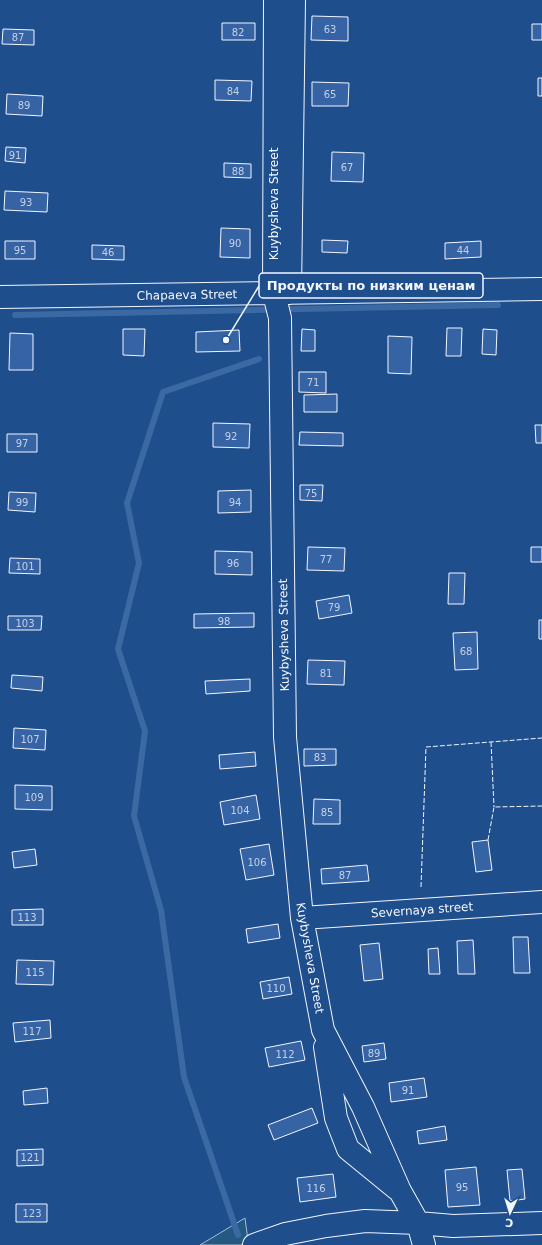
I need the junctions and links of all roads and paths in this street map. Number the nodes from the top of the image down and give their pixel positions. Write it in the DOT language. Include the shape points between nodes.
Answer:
graph roads {
  1 [pos="274,0"];
  2 [pos="294,0"];
  3 [pos="542,289"];
  4 [pos="282,293"];
  5 [pos="0,297"];
  6 [pos="542,902"];
  7 [pos="342,915"];
  8 [pos="302,918"];
  9 [pos="307,946"];
  10 [pos="322,1030"];
  11 [pos="400,1191"];
  12 [pos="418,1223"];
  13 [pos="542,1223"];
  14 [pos="254,1245"];
  15 [pos="424,1245"];
  1 -- 4 [label="street, Kuybysheva Street"];
  2 -- 4 [label="street"];
  3 -- 4 [label="street, Chapaeva Street"];
  4 -- 5 [label="street, Chapaeva Street"];
  4 -- 8 [label="street, Kuybysheva Street" via="280,318 285,736"];
  6 -- 7 [label="street, Severnaya street"];
  7 -- 8 [label="street, Severnaya street"];
  7 -- 9 [label="street"];
  8 -- 9 [label="street, Kuybysheva Street"];
  9 -- 10 [label="street, Kuybysheva Street"];
  10 -- 11 [label="street, Kuybysheva Street" via="363,1107"];
  10 -- 11 [label="street" via="336,1118 348,1148"];
  11 -- 12 [label="street, Kuybysheva Street"];
  12 -- 13 [label="street" via="453,1226"];
  12 -- 14 [label="street" via="365,1221 326,1226 285,1234"];
  12 -- 15 [label="street, Kuybysheva Street"];
}
